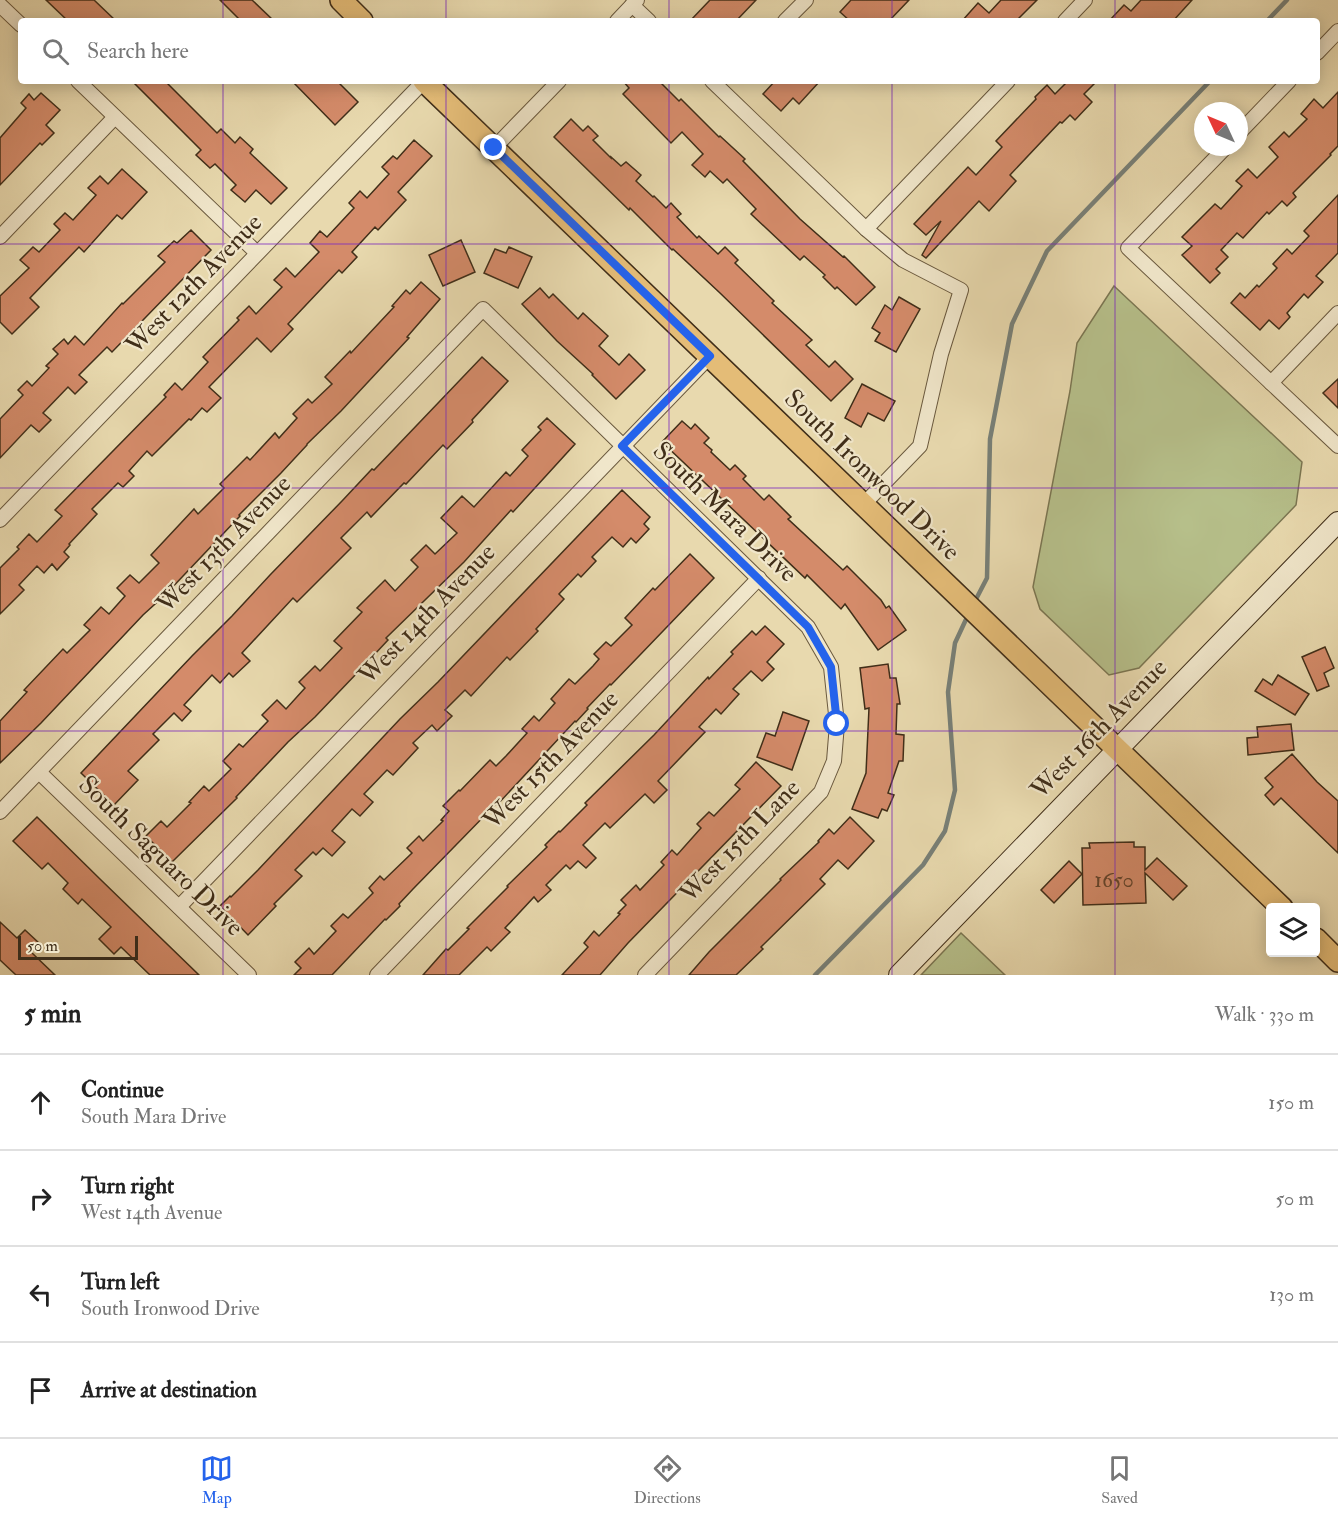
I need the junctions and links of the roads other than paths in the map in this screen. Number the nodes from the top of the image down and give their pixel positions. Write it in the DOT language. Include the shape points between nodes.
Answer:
graph roads {
  1 [pos="341,0"];
  2 [pos="806,0"];
  3 [pos="1085,0"];
  4 [pos="634,2"];
  5 [pos="0,5"];
  6 [pos="359,18"];
  7 [pos="619,18"];
  8 [pos="647,18"];
  9 [pos="788,18"];
  10 [pos="1068,18"];
  11 [pos="18,23"];
  12 [pos="1338,31"];
  13 [pos="1320,49"];
  14 [pos="81,84"];
  15 [pos="421,84"];
  16 [pos="427,84"];
  17 [pos="556,84"];
  18 [pos="720,84"];
  19 [pos="1005,84"];
  20 [pos="1286,84"];
  21 [pos="116,117"];
  22 [pos="1248,124"];
  23 [pos="494,148"];
  24 [pos="1217,156"];
  25 [pos="866,229"];
  26 [pos="0,237"];
  27 [pos="257,253"];
  28 [pos="483,309"];
  29 [pos="1338,313"];
  30 [pos="710,356"];
  31 [pos="1271,383"];
  32 [pos="622,446"];
  33 [pos="1338,446"];
  34 [pos="863,505"];
  35 [pos="0,520"];
  36 [pos="1338,522"];
  37 [pos="759,578"];
  38 [pos="837,724"];
  39 [pos="1117,748"];
  40 [pos="39,772"];
  41 [pos="0,812"];
  42 [pos="1277,903"];
  43 [pos="179,907"];
  44 [pos="1320,943"];
  45 [pos="1338,961"];
  46 [pos="249,975"];
  47 [pos="377,975"];
  48 [pos="645,975"];
  49 [pos="899,975"];
  1 -- 6 [label="main road"];
  2 -- 9 [label="street"];
  3 -- 10 [label="street"];
  4 -- 7 [label="street"];
  4 -- 8 [label="street"];
  5 -- 11 [label="street"];
  12 -- 13 [label="street"];
  14 -- 21 [label="street"];
  15 -- 27 [label="street, West 12th Avenue"];
  16 -- 23 [label="main road, South Ironwood Drive"];
  17 -- 23 [label="street"];
  18 -- 25 [label="street"];
  19 -- 25 [label="street"];
  20 -- 22 [label="street"];
  21 -- 26 [label="street"];
  21 -- 27 [label="street"];
  23 -- 30 [label="main road, South Ironwood Drive"];
  24 -- 31 [label="street" via="1128,248"];
  25 -- 34 [label="street" via="903,260 961,290 941,354 920,446"];
  27 -- 35 [label="street, West 12th Avenue"];
  28 -- 32 [label="street, South Mara Drive"];
  28 -- 40 [label="street, West 13th Avenue"];
  29 -- 31 [label="street"];
  30 -- 32 [label="street, West 14th Avenue"];
  30 -- 34 [label="main road, South Ironwood Drive"];
  31 -- 33 [label="street"];
  32 -- 37 [label="street, South Mara Drive"];
  32 -- 43 [label="street, West 14th Avenue"];
  34 -- 39 [label="main road, South Ironwood Drive"];
  36 -- 39 [label="street, West 16th Avenue"];
  37 -- 38 [label="street, South Mara Drive" via="808,627 831,667"];
  37 -- 47 [label="street, West 15th Avenue"];
  38 -- 48 [label="street, West 15th Lane" via="834,761 821,792"];
  39 -- 42 [label="main road, South Ironwood Drive"];
  39 -- 49 [label="street, West 16th Avenue"];
  40 -- 41 [label="street, West 13th Avenue"];
  40 -- 43 [label="street, South Saguaro Drive"];
  43 -- 46 [label="street, South Saguaro Drive"];
  44 -- 45 [label="main road"];
}
